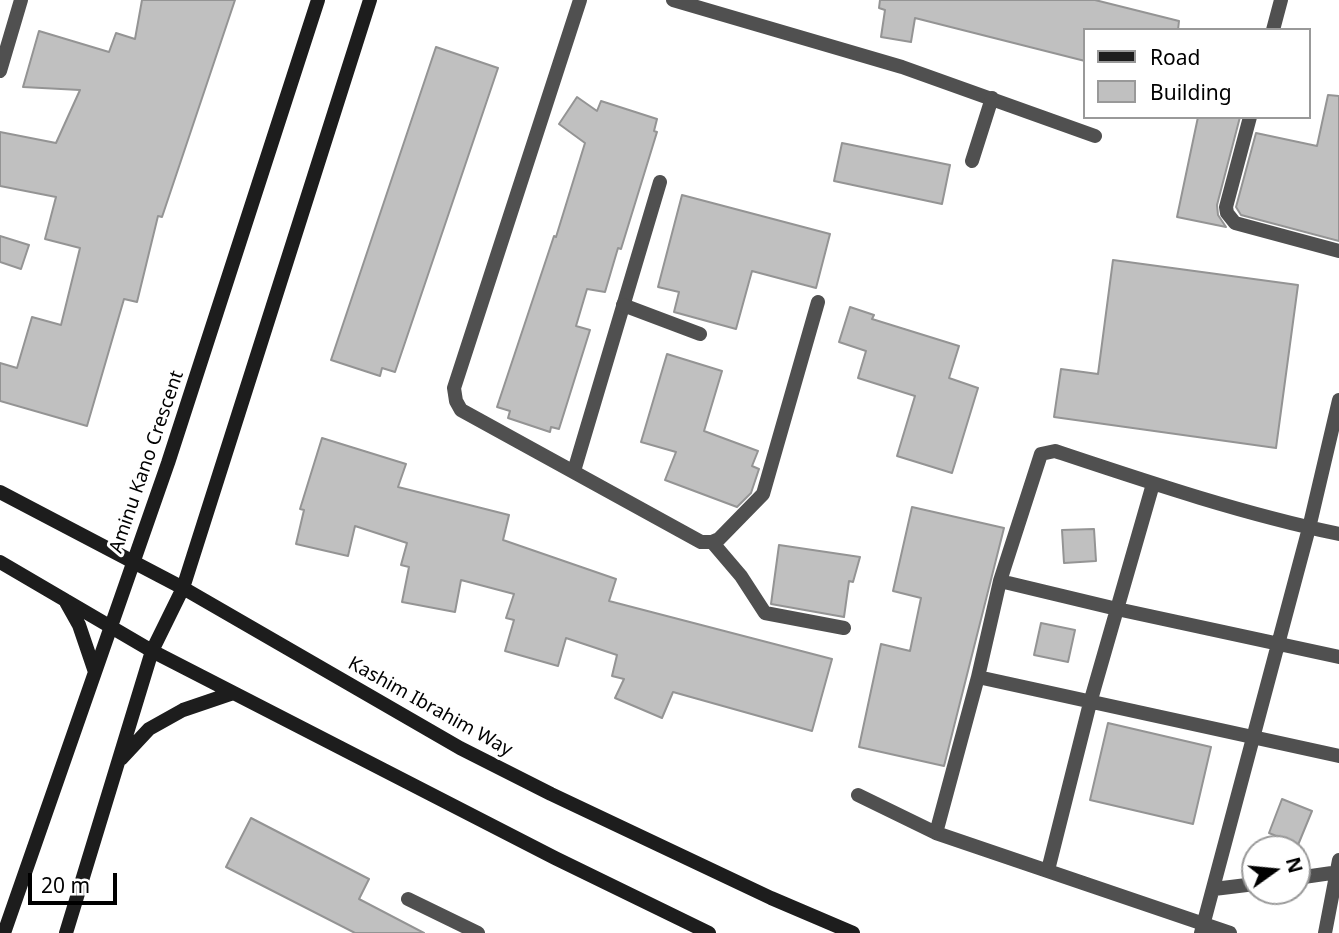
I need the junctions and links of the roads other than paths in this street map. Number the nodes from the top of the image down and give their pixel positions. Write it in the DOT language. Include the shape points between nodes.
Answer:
graph roads {
  1 [pos="21,0"];
  2 [pos="318,0"];
  3 [pos="370,0"];
  4 [pos="580,0"];
  5 [pos="673,0"];
  6 [pos="1280,0"];
  7 [pos="1273,28"];
  8 [pos="0,71"];
  9 [pos="992,98"];
  10 [pos="1249,119"];
  11 [pos="1095,135"];
  12 [pos="972,161"];
  13 [pos="660,182"];
  14 [pos="1339,251"];
  15 [pos="818,302"];
  16 [pos="623,305"];
  17 [pos="700,334"];
  18 [pos="1339,400"];
  19 [pos="574,471"];
  20 [pos="1153,484"];
  21 [pos="0,492"];
  22 [pos="1310,528"];
  23 [pos="1339,534"];
  24 [pos="712,542"];
  25 [pos="0,562"];
  26 [pos="133,563"];
  27 [pos="1000,581"];
  28 [pos="183,588"];
  29 [pos="64,599"];
  30 [pos="1117,610"];
  31 [pos="111,626"];
  32 [pos="844,628"];
  33 [pos="1279,643"];
  34 [pos="152,652"];
  35 [pos="1339,657"];
  36 [pos="95,672"];
  37 [pos="978,677"];
  38 [pos="233,693"];
  39 [pos="1090,703"];
  40 [pos="1253,738"];
  41 [pos="1339,756"];
  42 [pos="118,763"];
  43 [pos="858,795"];
  44 [pos="936,833"];
  45 [pos="1338,868"];
  46 [pos="1048,870"];
  47 [pos="1311,875"];
  48 [pos="1241,886"];
  49 [pos="1214,889"];
  50 [pos="408,899"];
  51 [pos="1202,929"];
  52 [pos="4,933"];
  53 [pos="66,933"];
  54 [pos="478,933"];
  55 [pos="709,933"];
  56 [pos="853,933"];
  57 [pos="1230,933"];
  58 [pos="1325,933"];
  1 -- 8 [label="street"];
  2 -- 26 [label="street, Aminu Kano Crescent"];
  3 -- 28 [label="street"];
  4 -- 19 [label="street" via="454,388 461,410"];
  5 -- 9 [label="street"];
  6 -- 7 [label="street"];
  9 -- 11 [label="street"];
  9 -- 12 [label="street"];
  10 -- 14 [label="street" via="1227,213 1235,223"];
  13 -- 16 [label="street"];
  15 -- 24 [label="street" via="763,494"];
  16 -- 17 [label="street"];
  16 -- 19 [label="street"];
  18 -- 22 [label="street"];
  19 -- 24 [label="street" via="701,542"];
  20 -- 22 [label="street"];
  20 -- 27 [label="street" via="1055,452 1041,454"];
  20 -- 30 [label="street"];
  21 -- 26 [label="street, Kashim Ibrahim Way"];
  22 -- 23 [label="street"];
  22 -- 33 [label="street"];
  24 -- 32 [label="street" via="765,613"];
  25 -- 29 [label="street"];
  26 -- 28 [label="street, Kashim Ibrahim Way"];
  26 -- 31 [label="street, Aminu Kano Crescent"];
  27 -- 30 [label="street"];
  27 -- 37 [label="street"];
  28 -- 34 [label="street"];
  28 -- 56 [label="street, Kashim Ibrahim Way" via="460,748"];
  29 -- 31 [label="street"];
  29 -- 36 [label="street" via="79,625"];
  30 -- 33 [label="street"];
  30 -- 39 [label="street"];
  31 -- 34 [label="street"];
  31 -- 36 [label="street, Aminu Kano Crescent"];
  33 -- 35 [label="street"];
  33 -- 40 [label="street"];
  34 -- 38 [label="street"];
  34 -- 42 [label="street"];
  36 -- 52 [label="street, Aminu Kano Crescent"];
  37 -- 39 [label="street"];
  37 -- 44 [label="street"];
  38 -- 42 [label="street" via="183,710 149,729"];
  38 -- 55 [label="street"];
  39 -- 40 [label="street"];
  39 -- 46 [label="street"];
  40 -- 41 [label="street"];
  40 -- 49 [label="street"];
  42 -- 53 [label="street"];
  43 -- 44 [label="street"];
  44 -- 46 [label="street"];
  45 -- 47 [label="street"];
  45 -- 58 [label="street"];
  46 -- 51 [label="street"];
  48 -- 49 [label="street"];
  49 -- 51 [label="street"];
  50 -- 54 [label="street"];
  51 -- 57 [label="street"];
}
